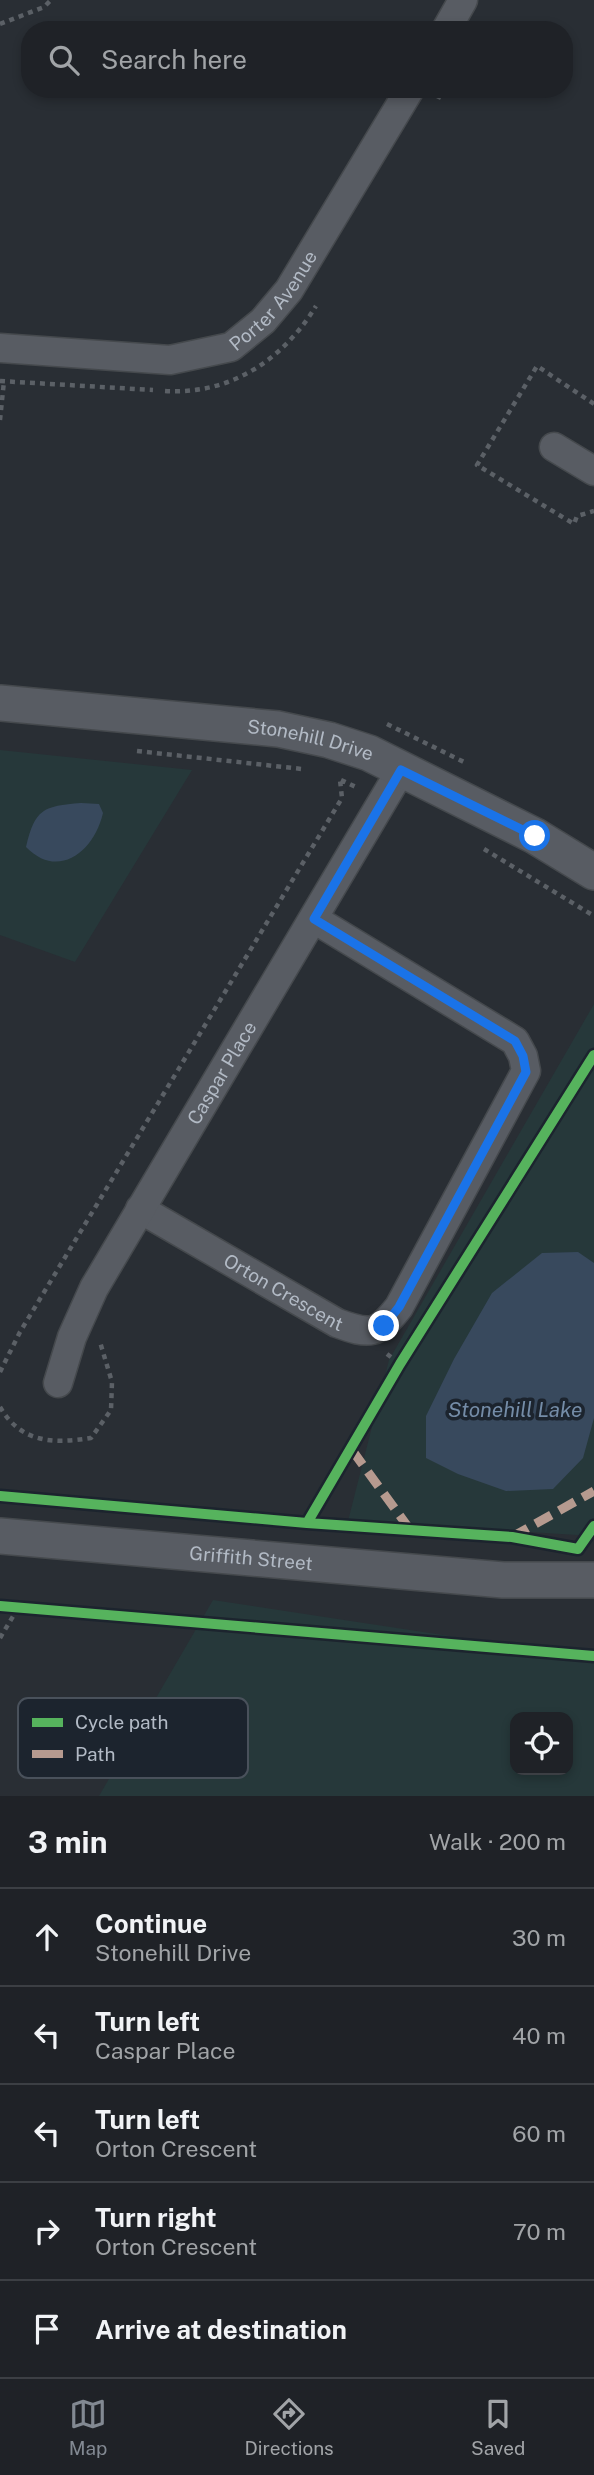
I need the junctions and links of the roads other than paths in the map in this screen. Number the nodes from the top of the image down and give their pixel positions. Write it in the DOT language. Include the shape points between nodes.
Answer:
graph roads {
  1 [pos="463,0"];
  2 [pos="451,21"];
  3 [pos="405,98"];
  4 [pos="0,348"];
  5 [pos="554,447"];
  6 [pos="594,471"];
  7 [pos="0,703"];
  8 [pos="401,770"];
  9 [pos="594,872"];
  10 [pos="314,919"];
  11 [pos="140,1209"];
  12 [pos="58,1383"];
  13 [pos="0,1536"];
  14 [pos="503,1580"];
  15 [pos="594,1580"];
  16 [pos="594,1599"];
  1 -- 2 [label="street"];
  3 -- 4 [label="street, Porter Avenue" via="289,289 263,321 231,347 170,360"];
  5 -- 6 [label="street"];
  7 -- 8 [label="street, Stonehill Drive" via="278,729 369,753"];
  8 -- 9 [label="street, Stonehill Drive" via="535,836"];
  8 -- 10 [label="street, Caspar Place"];
  10 -- 11 [label="street, Caspar Place"];
  10 -- 11 [label="street, Orton Crescent" via="515,1041 523,1056 526,1072 399,1307 384,1326 368,1332 337,1322"];
  11 -- 12 [label="street, Caspar Place" via="94,1288"];
  13 -- 14 [label="street, Griffith Street"];
  14 -- 15 [label="street, Griffith Street"];
  14 -- 16 [label="street, Griffith Street"];
}
